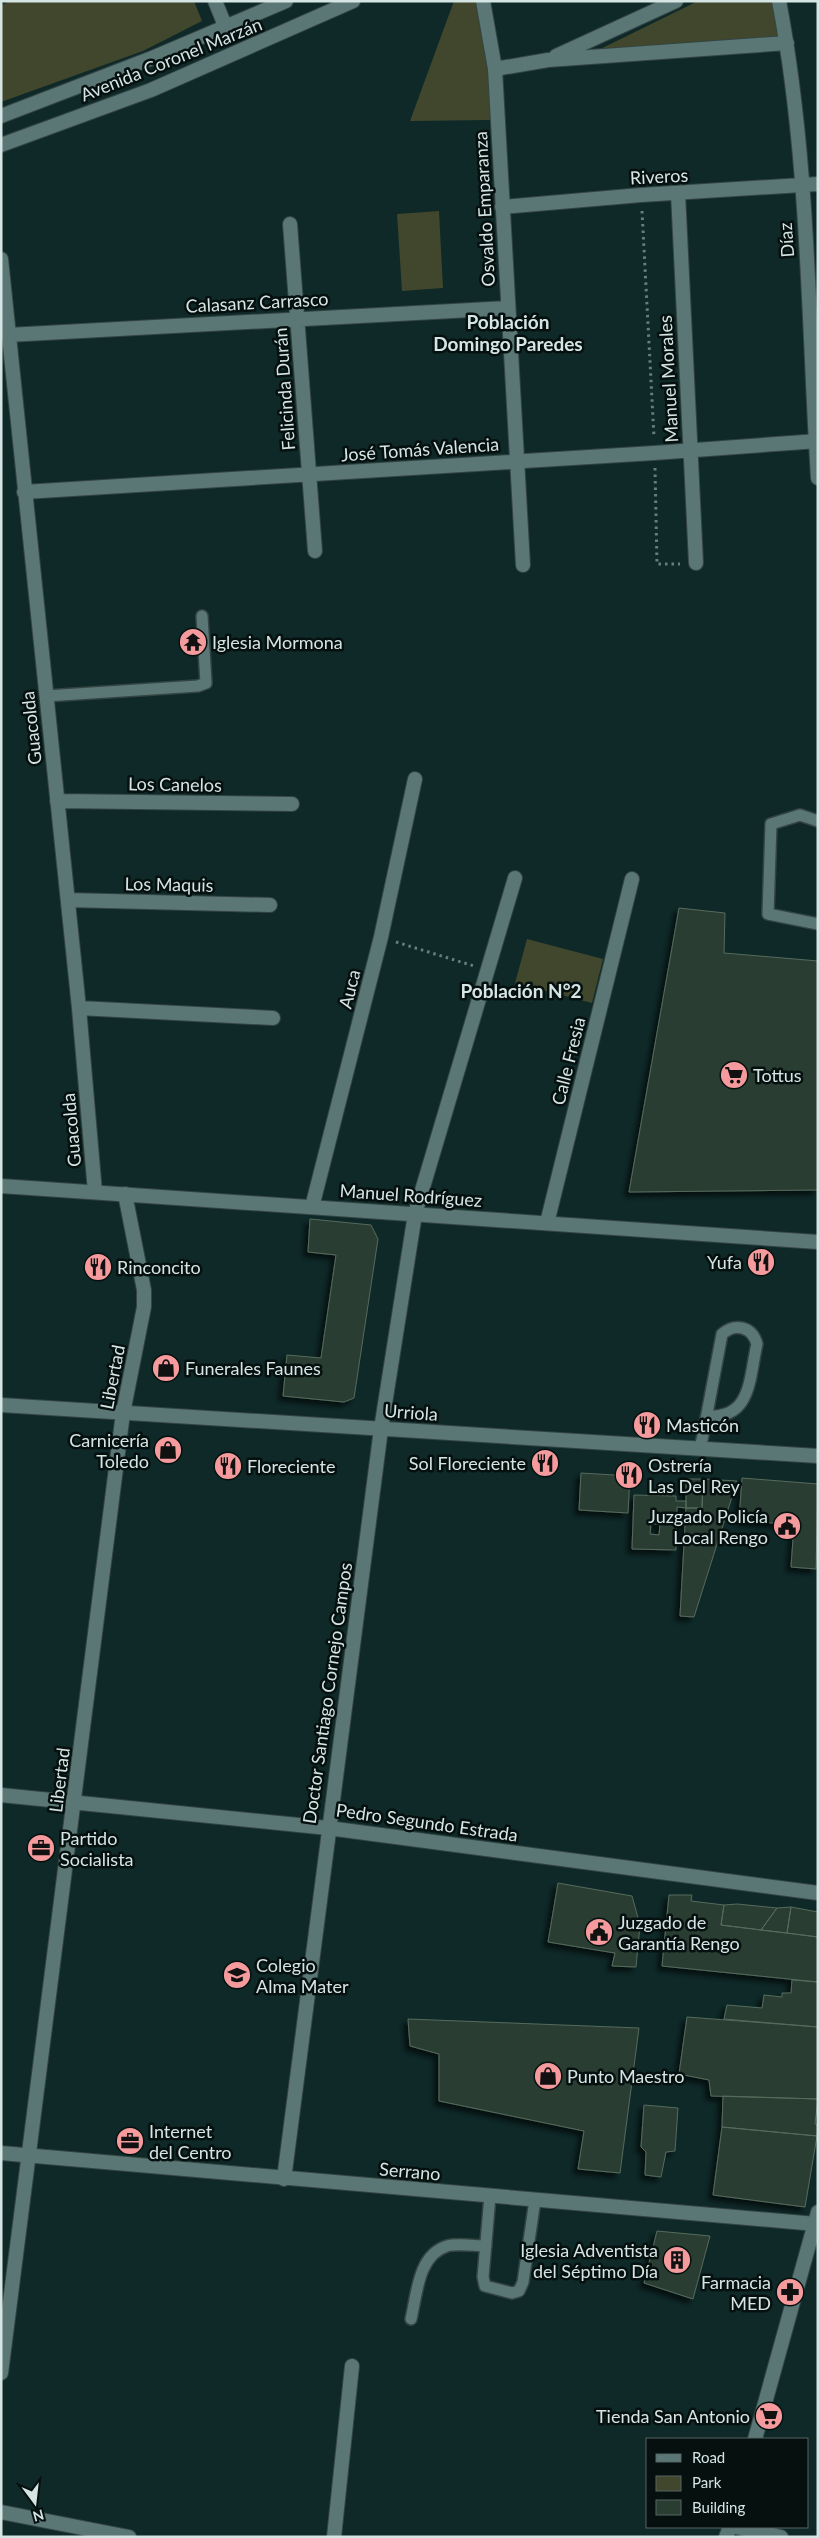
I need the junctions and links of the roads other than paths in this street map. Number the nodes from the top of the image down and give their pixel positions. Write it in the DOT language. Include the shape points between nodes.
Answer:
graph roads {
  1 [pos="215,1"];
  2 [pos="286,1"];
  3 [pos="353,1"];
  4 [pos="483,1"];
  5 [pos="676,1"];
  6 [pos="780,1"];
  7 [pos="226,28"];
  8 [pos="787,43"];
  9 [pos="548,60"];
  10 [pos="495,69"];
  11 [pos="1,116"];
  12 [pos="1,145"];
  13 [pos="801,184"];
  14 [pos="818,184"];
  15 [pos="678,193"];
  16 [pos="502,207"];
  17 [pos="290,224"];
  18 [pos="1,259"];
  19 [pos="508,308"];
  20 [pos="814,312"];
  21 [pos="297,319"];
  22 [pos="8,335"];
  23 [pos="817,441"];
  24 [pos="690,451"];
  25 [pos="516,461"];
  26 [pos="309,475"];
  27 [pos="818,478"];
  28 [pos="24,492"];
  29 [pos="315,550"];
  30 [pos="696,563"];
  31 [pos="523,565"];
  32 [pos="202,616"];
  33 [pos="46,696"];
  34 [pos="416,779"];
  35 [pos="57,801"];
  36 [pos="292,804"];
  37 [pos="818,821"];
  38 [pos="515,878"];
  39 [pos="632,879"];
  40 [pos="68,900"];
  41 [pos="270,905"];
  42 [pos="818,924"];
  43 [pos="79,1008"];
  44 [pos="273,1018"];
  45 [pos="1,1186"];
  46 [pos="95,1192"];
  47 [pos="125,1194"];
  48 [pos="312,1207"];
  49 [pos="415,1214"];
  50 [pos="547,1223"];
  51 [pos="818,1242"];
  52 [pos="1,1405"];
  53 [pos="123,1413"];
  54 [pos="707,1416"];
  55 [pos="381,1429"];
  56 [pos="700,1449"];
  57 [pos="818,1456"];
  58 [pos="1,1795"];
  59 [pos="75,1803"];
  60 [pos="328,1828"];
  61 [pos="818,1893"];
  62 [pos="1,2153"];
  63 [pos="30,2156"];
  64 [pos="284,2179"];
  65 [pos="490,2196"];
  66 [pos="536,2200"];
  67 [pos="817,2218"];
  68 [pos="486,2246"];
  69 [pos="411,2319"];
  70 [pos="352,2366"];
  71 [pos="1,2373"];
  72 [pos="755,2438"];
  73 [pos="1,2512"];
  74 [pos="740,2528"];
  75 [pos="130,2537"];
  76 [pos="334,2537"];
  77 [pos="781,2537"];
  1 -- 7 [label="street"];
  2 -- 7 [label="street, Avenida Coronel Marzán"];
  3 -- 12 [label="street, Avenida Coronel Marzán" via="177,79"];
  4 -- 10 [label="street, Osvaldo Emparanza"];
  5 -- 9 [label="street"];
  6 -- 8 [label="street, Díaz"];
  7 -- 11 [label="street, Avenida Coronel Marzán"];
  8 -- 9 [label="street"];
  8 -- 13 [label="street, Díaz"];
  9 -- 10 [label="street"];
  10 -- 16 [label="street, Osvaldo Emparanza"];
  13 -- 14 [label="street, Riveros"];
  13 -- 15 [label="street, Riveros"];
  13 -- 20 [label="street, Díaz"];
  15 -- 16 [label="street, Riveros"];
  15 -- 24 [label="street, Manuel Morales"];
  16 -- 19 [label="street, Osvaldo Emparanza"];
  17 -- 21 [label="street, Felicinda Durán"];
  18 -- 22 [label="street, Guacolda"];
  19 -- 21 [label="street, Calasanz Carrasco"];
  19 -- 25 [label="street, Osvaldo Emparanza"];
  20 -- 23 [label="street, Díaz"];
  21 -- 22 [label="street, Calasanz Carrasco"];
  21 -- 26 [label="street, Felicinda Durán"];
  22 -- 28 [label="street, Guacolda"];
  23 -- 24 [label="street, José Tomás Valencia"];
  23 -- 27 [label="street, Díaz"];
  24 -- 25 [label="street, José Tomás Valencia"];
  24 -- 30 [label="street, Manuel Morales"];
  25 -- 26 [label="street, José Tomás Valencia"];
  25 -- 31 [label="street, Osvaldo Emparanza"];
  26 -- 28 [label="street, José Tomás Valencia"];
  26 -- 29 [label="street, Felicinda Durán"];
  28 -- 33 [label="street, Guacolda"];
  32 -- 33 [label="lane" via="206,683"];
  33 -- 35 [label="street, Guacolda"];
  34 -- 48 [label="street, Auca" via="381,937"];
  35 -- 36 [label="street, Los Canelos"];
  35 -- 40 [label="street, Guacolda"];
  37 -- 42 [label="lane" via="800,815 771,824 768,914"];
  38 -- 49 [label="street, Doctor Santiago Cornejo Campos"];
  39 -- 50 [label="street, Calle Fresia"];
  40 -- 41 [label="street, Los Maquis"];
  40 -- 43 [label="street, Guacolda"];
  43 -- 44 [label="street"];
  43 -- 46 [label="street, Guacolda"];
  45 -- 46 [label="street, Manuel Rodríguez"];
  46 -- 47 [label="street, Manuel Rodríguez"];
  47 -- 48 [label="street, Manuel Rodríguez"];
  47 -- 53 [label="street, Libertad" via="144,1307"];
  48 -- 49 [label="street, Manuel Rodríguez"];
  49 -- 50 [label="street, Manuel Rodríguez"];
  49 -- 55 [label="street, Doctor Santiago Cornejo Campos"];
  50 -- 51 [label="street, Manuel Rodríguez"];
  52 -- 53 [label="street, Urriola"];
  53 -- 55 [label="street, Urriola"];
  53 -- 59 [label="street, Libertad"];
  54 -- 54 [label="lane" via="722,1334 735,1327 747,1329 757,1344 744,1402 726,1415"];
  54 -- 56 [label="lane"];
  55 -- 56 [label="street, Urriola"];
  55 -- 60 [label="street, Doctor Santiago Cornejo Campos"];
  56 -- 57 [label="street, Urriola"];
  58 -- 59 [label="street, Pedro Segundo Estrada"];
  59 -- 60 [label="street, Pedro Segundo Estrada"];
  59 -- 63 [label="street, Libertad"];
  60 -- 61 [label="street, Pedro Segundo Estrada"];
  60 -- 64 [label="street, Doctor Santiago Cornejo Campos"];
  62 -- 63 [label="street, Serrano"];
  63 -- 64 [label="street, Serrano"];
  63 -- 71 [label="street, Libertad"];
  64 -- 65 [label="street, Serrano"];
  65 -- 66 [label="street, Serrano"];
  65 -- 68 [label="lane"];
  66 -- 67 [label="street, Serrano"];
  66 -- 68 [label="lane" via="519,2291 512,2293 485,2286"];
  67 -- 72 [label="street"];
  68 -- 69 [label="lane" via="447,2246 428,2258"];
  70 -- 76 [label="street"];
  73 -- 75 [label="street"];
  74 -- 77 [label="street"];
}
